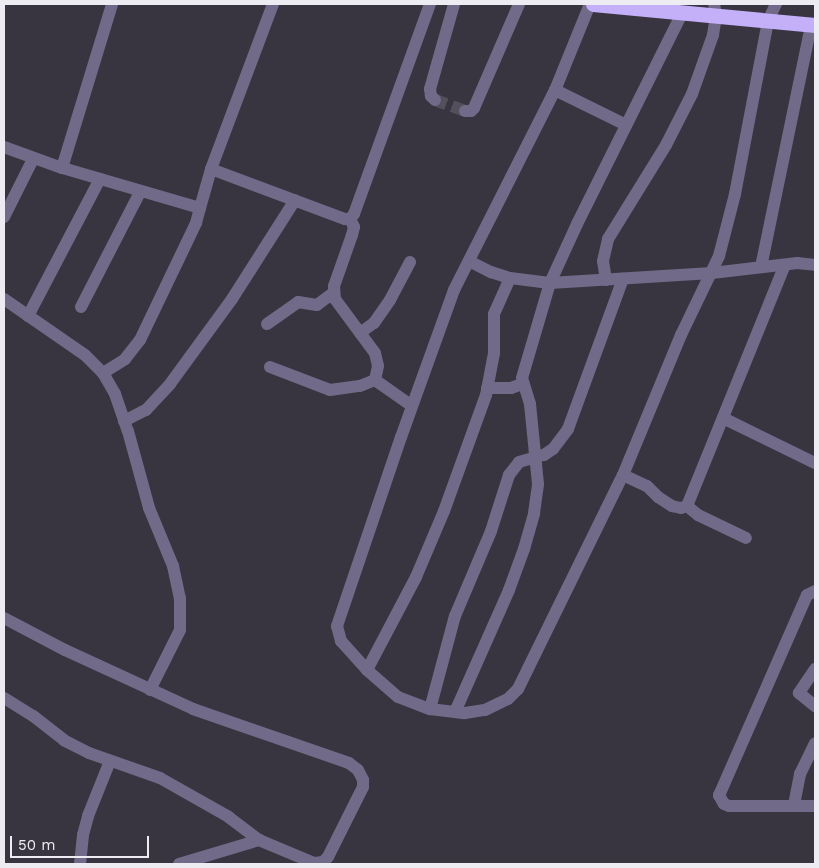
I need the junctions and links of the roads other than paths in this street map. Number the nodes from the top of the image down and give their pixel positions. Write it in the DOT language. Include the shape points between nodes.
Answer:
graph roads {
  1 [pos="112,4"];
  2 [pos="273,4"];
  3 [pos="430,4"];
  4 [pos="454,4"];
  5 [pos="519,4"];
  6 [pos="592,4"];
  7 [pos="776,4"];
  8 [pos="715,10"];
  9 [pos="682,12"];
  10 [pos="768,21"];
  11 [pos="813,25"];
  12 [pos="555,90"];
  13 [pos="436,100"];
  14 [pos="465,111"];
  15 [pos="626,125"];
  16 [pos="4,147"];
  17 [pos="33,159"];
  18 [pos="62,168"];
  19 [pos="211,169"];
  20 [pos="100,179"];
  21 [pos="140,192"];
  22 [pos="295,200"];
  23 [pos="200,208"];
  24 [pos="4,217"];
  25 [pos="350,218"];
  26 [pos="469,261"];
  27 [pos="410,262"];
  28 [pos="785,264"];
  29 [pos="815,266"];
  30 [pos="761,268"];
  31 [pos="712,273"];
  32 [pos="510,278"];
  33 [pos="623,279"];
  34 [pos="606,280"];
  35 [pos="550,283"];
  36 [pos="333,293"];
  37 [pos="4,299"];
  38 [pos="81,307"];
  39 [pos="28,316"];
  40 [pos="267,324"];
  41 [pos="360,333"];
  42 [pos="270,367"];
  43 [pos="103,373"];
  44 [pos="375,380"];
  45 [pos="522,384"];
  46 [pos="488,388"];
  47 [pos="412,406"];
  48 [pos="723,418"];
  49 [pos="124,421"];
  50 [pos="536,457"];
  51 [pos="815,463"];
  52 [pos="623,475"];
  53 [pos="687,506"];
  54 [pos="746,538"];
  55 [pos="815,591"];
  56 [pos="4,618"];
  57 [pos="815,669"];
  58 [pos="367,670"];
  59 [pos="150,690"];
  60 [pos="4,698"];
  61 [pos="815,706"];
  62 [pos="430,709"];
  63 [pos="455,712"];
  64 [pos="815,743"];
  65 [pos="110,761"];
  66 [pos="794,805"];
  67 [pos="815,806"];
  68 [pos="259,840"];
  69 [pos="80,864"];
  70 [pos="179,864"];
  1 -- 18 [label="street"];
  2 -- 19 [label="street"];
  3 -- 25 [label="street"];
  4 -- 13 [label="street" via="430,89"];
  5 -- 14 [label="street" via="474,108"];
  6 -- 9 [label="highway"];
  6 -- 12 [label="street"];
  7 -- 10 [label="street"];
  8 -- 9 [label="highway"];
  8 -- 10 [label="highway"];
  8 -- 34 [label="street" via="713,35 692,94 666,145 608,239 603,261"];
  9 -- 15 [label="street"];
  10 -- 11 [label="highway"];
  10 -- 31 [label="street" via="734,194"];
  11 -- 30 [label="street"];
  12 -- 15 [label="street"];
  12 -- 26 [label="street"];
  15 -- 35 [label="street"];
  16 -- 17 [label="street"];
  17 -- 18 [label="street"];
  17 -- 24 [label="street"];
  18 -- 20 [label="street"];
  19 -- 22 [label="street"];
  19 -- 23 [label="street"];
  20 -- 21 [label="street"];
  20 -- 39 [label="street"];
  21 -- 23 [label="street"];
  21 -- 38 [label="street"];
  22 -- 25 [label="street" via="345,219"];
  22 -- 49 [label="street" via="232,299 170,384 146,410"];
  23 -- 43 [label="street" via="196,223 140,340 125,359"];
  25 -- 36 [label="street" via="354,227"];
  26 -- 32 [label="street"];
  26 -- 47 [label="street" via="454,290"];
  27 -- 41 [label="street" via="374,323"];
  28 -- 29 [label="street"];
  28 -- 30 [label="street"];
  28 -- 48 [label="street"];
  30 -- 31 [label="street"];
  31 -- 33 [label="street"];
  31 -- 52 [label="street" via="681,334"];
  32 -- 35 [label="street"];
  32 -- 46 [label="street" via="494,314 495,341"];
  33 -- 34 [label="street"];
  33 -- 50 [label="street" via="568,429 553,449"];
  34 -- 35 [label="street"];
  35 -- 45 [label="street"];
  36 -- 40 [label="street" via="318,305 298,302"];
  36 -- 41 [label="street"];
  37 -- 39 [label="street"];
  39 -- 43 [label="street" via="85,355"];
  41 -- 44 [label="street" via="378,359"];
  42 -- 44 [label="street" via="330,390 360,386"];
  43 -- 49 [label="street" via="115,394"];
  44 -- 47 [label="street"];
  45 -- 46 [label="street" via="511,388"];
  45 -- 50 [label="street" via="530,404"];
  46 -- 58 [label="street" via="435,536"];
  47 -- 58 [label="street" via="337,626 341,641"];
  48 -- 51 [label="street"];
  48 -- 53 [label="street"];
  49 -- 59 [label="street" via="149,508 173,566 180,605 180,630"];
  50 -- 62 [label="street" via="513,466 509,475 491,531 455,616"];
  50 -- 63 [label="street" via="538,484 524,548 490,637"];
  52 -- 53 [label="street" via="647,486 672,506"];
  52 -- 63 [label="street" via="518,689 508,699 485,710"];
  53 -- 54 [label="street" via="698,515"];
  55 -- 66 [label="street" via="807,595 719,795 729,806"];
  56 -- 59 [label="street"];
  57 -- 61 [label="street" via="799,693"];
  58 -- 62 [label="street" via="398,697"];
  59 -- 68 [label="street" via="263,735 336,757 358,770 363,787 323,862 314,863"];
  60 -- 65 [label="street" via="64,740"];
  62 -- 63 [label="street"];
  64 -- 66 [label="street" via="800,774"];
  65 -- 68 [label="street" via="160,778 183,790 238,823"];
  65 -- 69 [label="street" via="88,816"];
  66 -- 67 [label="street"];
  68 -- 70 [label="street"];
}
